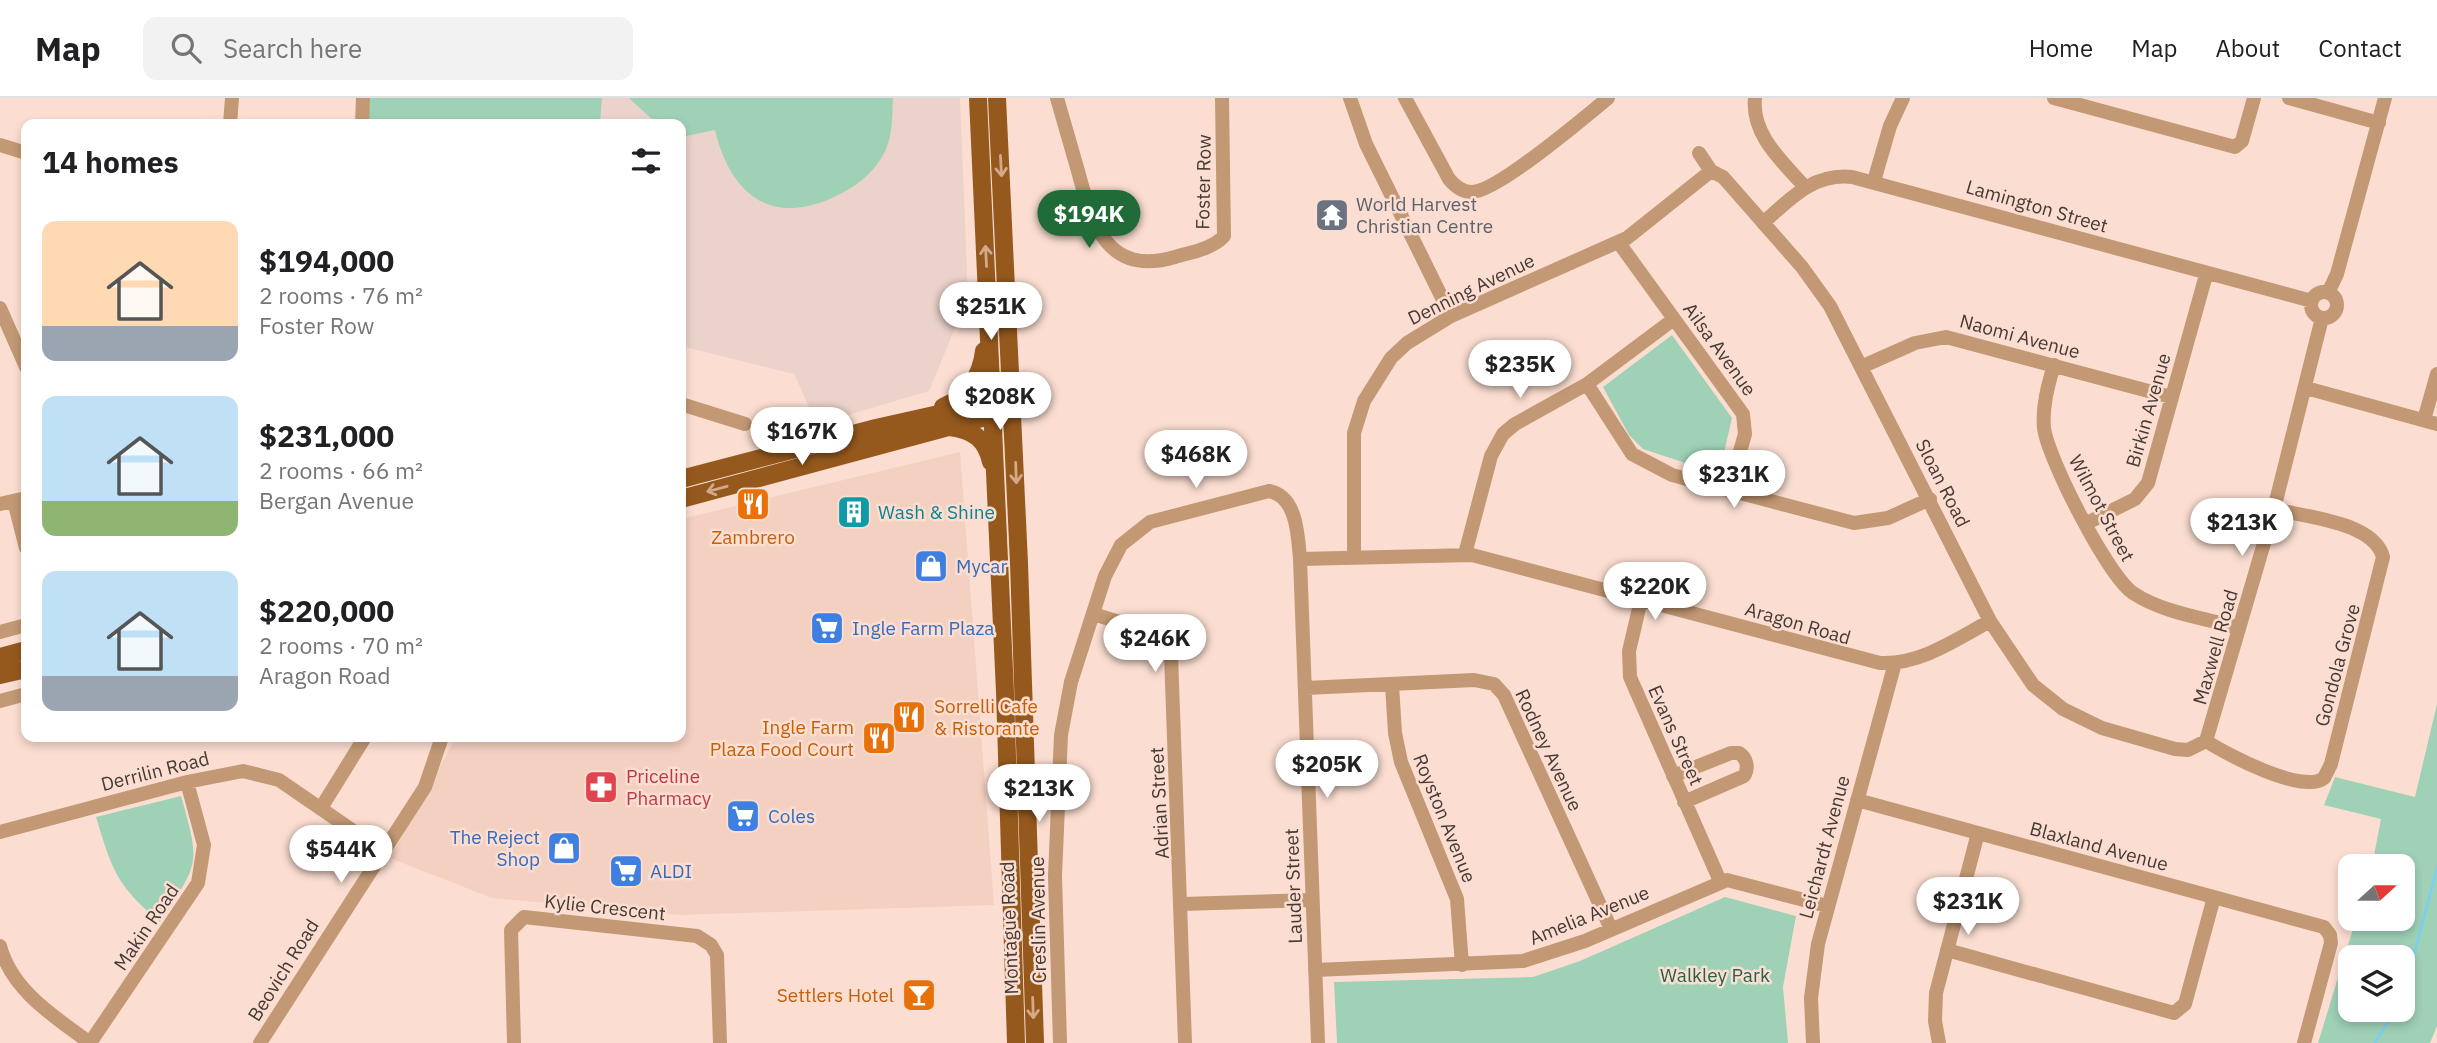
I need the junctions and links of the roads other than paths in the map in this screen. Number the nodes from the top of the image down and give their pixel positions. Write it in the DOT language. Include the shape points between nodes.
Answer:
graph roads {
  1 [pos="232,98"];
  2 [pos="363,98"];
  3 [pos="978,98"];
  4 [pos="997,98"];
  5 [pos="1057,98"];
  6 [pos="1222,98"];
  7 [pos="1352,98"];
  8 [pos="1405,98"];
  9 [pos="1608,98"];
  10 [pos="1755,98"];
  11 [pos="1903,98"];
  12 [pos="2054,98"];
  13 [pos="2254,98"];
  14 [pos="2289,98"];
  15 [pos="2385,98"];
  16 [pos="230,119"];
  17 [pos="362,119"];
  18 [pos="2379,123"];
  19 [pos="0,145"];
  20 [pos="21,151"];
  21 [pos="1699,153"];
  22 [pos="1711,172"];
  23 [pos="1874,181"];
  24 [pos="1805,187"];
  25 [pos="1763,223"];
  26 [pos="1619,243"];
  27 [pos="2206,275"];
  28 [pos="2328,293"];
  29 [pos="2312,302"];
  30 [pos="0,308"];
  31 [pos="1451,316"];
  32 [pos="2322,318"];
  33 [pos="1674,319"];
  34 [pos="989,324"];
  35 [pos="21,356"];
  36 [pos="2054,365"];
  37 [pos="1861,367"];
  38 [pos="2437,374"];
  39 [pos="1587,384"];
  40 [pos="2306,388"];
  41 [pos="2171,397"];
  42 [pos="1013,404"];
  43 [pos="686,406"];
  44 [pos="993,409"];
  45 [pos="914,419"];
  46 [pos="2431,422"];
  47 [pos="745,424"];
  48 [pos="948,427"];
  49 [pos="686,478"];
  50 [pos="996,490"];
  51 [pos="1729,490"];
  52 [pos="686,498"];
  53 [pos="1930,499"];
  54 [pos="14,501"];
  55 [pos="2274,509"];
  56 [pos="2087,523"];
  57 [pos="21,528"];
  58 [pos="1465,554"];
  59 [pos="1354,557"];
  60 [pos="1300,559"];
  61 [pos="1641,600"];
  62 [pos="1093,614"];
  63 [pos="1990,621"];
  64 [pos="21,626"];
  65 [pos="2239,628"];
  66 [pos="0,632"];
  67 [pos="21,651"];
  68 [pos="0,657"];
  69 [pos="1895,663"];
  70 [pos="21,670"];
  71 [pos="0,676"];
  72 [pos="1392,685"];
  73 [pos="1306,688"];
  74 [pos="21,695"];
  75 [pos="0,701"];
  76 [pos="2206,741"];
  77 [pos="362,742"];
  78 [pos="440,742"];
  79 [pos="1673,776"];
  80 [pos="187,782"];
  81 [pos="1857,800"];
  82 [pos="1684,802"];
  83 [pos="321,808"];
  84 [pos="0,832"];
  85 [pos="1978,833"];
  86 [pos="384,852"];
  87 [pos="1720,881"];
  88 [pos="2214,897"];
  89 [pos="1312,900"];
  90 [pos="1182,904"];
  91 [pos="1827,906"];
  92 [pos="1611,929"];
  93 [pos="0,946"];
  94 [pos="1947,950"];
  95 [pos="1462,965"];
  96 [pos="1315,970"];
  97 [pos="90,1043"];
  98 [pos="260,1043"];
  99 [pos="514,1043"];
  100 [pos="720,1043"];
  101 [pos="1016,1043"];
  102 [pos="1035,1043"];
  103 [pos="1060,1043"];
  104 [pos="1185,1043"];
  105 [pos="1318,1043"];
  106 [pos="1813,1043"];
  107 [pos="1939,1043"];
  108 [pos="2304,1043"];
  1 -- 16 [label="street"];
  2 -- 17 [label="street"];
  34 -- 3 [label="main road, Montague Road, one-way"];
  4 -- 42 [label="main road, Montague Road, one-way"];
  5 -- 6 [label="street, Foster Row" via="1100,236 1123,255 1145,262 1211,246 1224,236"];
  7 -- 31 [label="street" via="1366,144"];
  8 -- 9 [label="street" via="1449,178 1458,188 1475,192 1533,158"];
  10 -- 24 [label="street" via="1755,113 1765,139"];
  11 -- 23 [label="street"];
  12 -- 13 [label="street" via="2237,147"];
  14 -- 18 [label="street"];
  15 -- 18 [label="street"];
  18 -- 28 [label="street"];
  19 -- 20 [label="street"];
  21 -- 22 [label="street, Sloan Road"];
  22 -- 25 [label="street, Sloan Road" via="1723,177"];
  22 -- 26 [label="street, Denning Avenue"];
  23 -- 24 [label="street, Lamington Street" via="1842,176"];
  23 -- 27 [label="street, Lamington Street"];
  24 -- 25 [label="street, Lamington Street"];
  25 -- 37 [label="street, Sloan Road" via="1821,292"];
  26 -- 31 [label="street, Denning Avenue"];
  26 -- 33 [label="street, Ailsa Avenue"];
  27 -- 29 [label="street, Lamington Street"];
  27 -- 41 [label="street, Birkin Avenue"];
  28 -- 29 [label="street" via="2318,294"];
  28 -- 32 [label="street" via="2337,308"];
  29 -- 32 [label="street" via="2313,312"];
  30 -- 35 [label="street"];
  31 -- 59 [label="street, Denning Avenue" via="1395,353 1364,401 1353,439"];
  32 -- 40 [label="street, Maxwell Road"];
  33 -- 39 [label="street"];
  33 -- 51 [label="street, Ailsa Avenue" via="1733,397 1745,421 1744,442"];
  34 -- 44 [label="main road, Montague Road"];
  34 -- 45 [label="main road" via="981,368 971,387 953,402"];
  36 -- 37 [label="street, Naomi Avenue" via="1958,338 1936,337"];
  36 -- 41 [label="street, Naomi Avenue"];
  36 -- 56 [label="street, Wilmot Street" via="2044,428"];
  37 -- 53 [label="street, Sloan Road"];
  38 -- 46 [label="street"];
  39 -- 51 [label="street" via="1639,460 1672,475"];
  39 -- 58 [label="street" via="1515,424 1500,438"];
  40 -- 46 [label="street"];
  40 -- 55 [label="street, Maxwell Road"];
  41 -- 56 [label="street, Birkin Avenue" via="2144,491"];
  42 -- 44 [label="main road"];
  42 -- 102 [label="main road, Montague Road, one-way"];
  43 -- 47 [label="street"];
  44 -- 45 [label="main road"];
  44 -- 48 [label="main road"];
  44 -- 50 [label="main road, Montague Road"];
  45 -- 49 [label="main road"];
  48 -- 50 [label="main road" via="970,431 985,443"];
  48 -- 52 [label="main road, one-way"];
  50 -- 101 [label="main road, Montague Road"];
  51 -- 53 [label="street" via="1854,523 1888,518"];
  53 -- 63 [label="street, Sloan Road"];
  54 -- 57 [label="street"];
  55 -- 65 [label="street, Maxwell Road"];
  55 -- 76 [label="street, Gondola Grove" via="2367,533 2383,557 2331,764 2324,778 2311,782 2246,765"];
  56 -- 65 [label="street, Wilmot Street" via="2112,570 2134,594"];
  58 -- 59 [label="street, Aragon Road"];
  58 -- 61 [label="street, Aragon Road"];
  59 -- 60 [label="street, Aragon Road"];
  60 -- 62 [label="street, Creslin Avenue" via="1290,508 1274,491 1179,512 1150,522 1125,540 1113,557"];
  60 -- 73 [label="street, Lauder Street"];
  61 -- 69 [label="street, Aragon Road" via="1846,657"];
  61 -- 79 [label="street, Evans Street" via="1628,672"];
  62 -- 90 [label="street, Adrian Street" via="1159,634 1170,650"];
  62 -- 103 [label="street, Creslin Avenue" via="1071,682 1061,735 1055,876"];
  63 -- 69 [label="street, Aragon Road" via="1924,655"];
  63 -- 76 [label="street, Sloan Road" via="2033,685 2077,718 2175,749 2188,750"];
  64 -- 66 [label="street"];
  65 -- 76 [label="street, Maxwell Road"];
  67 -- 68 [label="main road"];
  69 -- 81 [label="street, Leichardt Avenue"];
  70 -- 71 [label="main road"];
  72 -- 73 [label="street, Rodney Avenue"];
  72 -- 92 [label="street, Rodney Avenue" via="1481,680 1499,689"];
  72 -- 95 [label="street, Royston Avenue" via="1401,762 1457,899"];
  73 -- 89 [label="street, Lauder Street"];
  74 -- 75 [label="street"];
  77 -- 83 [label="street"];
  78 -- 86 [label="street, Beovich Road" via="425,787"];
  79 -- 82 [label="street, Evans Street"];
  79 -- 82 [label="street" via="1731,753 1744,758 1744,776"];
  80 -- 83 [label="street, Derrilin Road" via="233,772 261,774 279,780"];
  80 -- 84 [label="street, Derrilin Road"];
  80 -- 97 [label="street, Makin Road" via="204,845 198,883"];
  81 -- 85 [label="street, Blaxland Avenue"];
  81 -- 91 [label="street, Leichardt Avenue"];
  82 -- 87 [label="street, Evans Street"];
  83 -- 86 [label="street, Derrilin Road"];
  85 -- 88 [label="street, Blaxland Avenue"];
  85 -- 94 [label="street"];
  86 -- 98 [label="street, Beovich Road"];
  87 -- 91 [label="street"];
  87 -- 92 [label="street, Amelia Avenue"];
  88 -- 94 [label="street" via="2185,1004 2174,1013"];
  88 -- 108 [label="street, Blaxland Avenue" via="2319,925 2328,932 2331,943"];
  89 -- 90 [label="street"];
  89 -- 96 [label="street, Lauder Street"];
  90 -- 104 [label="street, Adrian Street"];
  91 -- 106 [label="street, Leichardt Avenue" via="1813,971"];
  92 -- 95 [label="street, Amelia Avenue" via="1538,958"];
  93 -- 97 [label="street" via="5,963 37,1004"];
  94 -- 107 [label="street" via="1936,993"];
  95 -- 96 [label="street, Amelia Avenue"];
  96 -- 105 [label="street, Lauder Street"];
  99 -- 100 [label="street, Kylie Crescent" via="510,930 524,918 697,936 717,955"];
}
